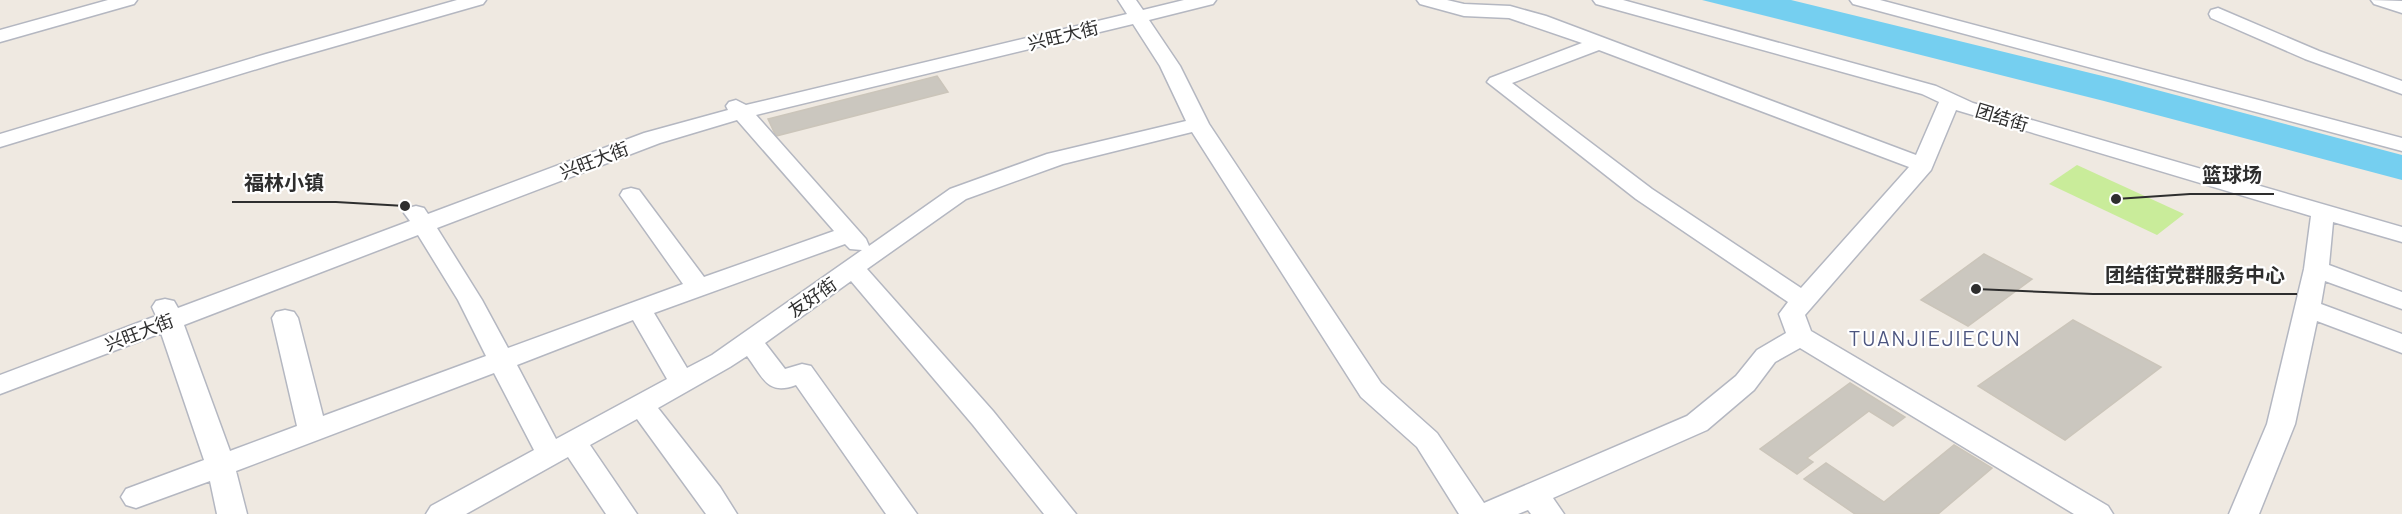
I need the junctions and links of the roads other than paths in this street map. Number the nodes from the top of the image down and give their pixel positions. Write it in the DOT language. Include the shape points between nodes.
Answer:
graph roads {
  1 [pos="128,0"];
  2 [pos="477,0"];
  3 [pos="1173,0"];
  4 [pos="1208,0"];
  5 [pos="1426,0"];
  6 [pos="1602,0"];
  7 [pos="1859,0"];
  8 [pos="2380,0"];
  9 [pos="2402,7"];
  10 [pos="1132,9"];
  11 [pos="2218,14"];
  12 [pos="0,36"];
  13 [pos="1599,43"];
  14 [pos="2402,88"];
  15 [pos="1950,100"];
  16 [pos="737,110"];
  17 [pos="1198,124"];
  18 [pos="2402,129"];
  19 [pos="2356,133"];
  20 [pos="0,141"];
  21 [pos="2402,146"];
  22 [pos="1923,165"];
  23 [pos="631,195"];
  24 [pos="2323,212"];
  25 [pos="420,219"];
  26 [pos="849,234"];
  27 [pos="2402,235"];
  28 [pos="861,262"];
  29 [pos="2316,268"];
  30 [pos="698,287"];
  31 [pos="1804,301"];
  32 [pos="2402,301"];
  33 [pos="2307,308"];
  34 [pos="639,309"];
  35 [pos="167,314"];
  36 [pos="285,318"];
  37 [pos="1800,336"];
  38 [pos="750,341"];
  39 [pos="2402,344"];
  40 [pos="502,359"];
  41 [pos="0,368"];
  42 [pos="682,382"];
  43 [pos="0,385"];
  44 [pos="641,405"];
  45 [pos="312,430"];
  46 [pos="562,448"];
  47 [pos="220,464"];
  48 [pos="136,497"];
  49 [pos="1541,505"];
  50 [pos="451,512"];
  51 [pos="2090,512"];
  52 [pos="232,514"];
  53 [pos="622,514"];
  54 [pos="722,514"];
  55 [pos="902,514"];
  56 [pos="1061,514"];
  57 [pos="1475,514"];
  58 [pos="1490,514"];
  59 [pos="2244,514"];
  1 -- 12 [label="street"];
  2 -- 20 [label="street"];
  3 -- 10 [label="street, 兴旺大街"];
  4 -- 10 [label="street, 兴旺大街"];
  5 -- 13 [label="street" via="1464,10 1510,12"];
  6 -- 15 [label="street, 团结街" via="1929,90"];
  7 -- 19 [label="street"];
  8 -- 9 [label="street"];
  10 -- 16 [label="street, 兴旺大街"];
  10 -- 17 [label="street" via="1170,66"];
  11 -- 14 [label="street"];
  13 -- 22 [label="street"];
  13 -- 31 [label="street" via="1497,82 1644,194"];
  15 -- 22 [label="street"];
  15 -- 24 [label="street, 团结街"];
  16 -- 25 [label="street, 兴旺大街"];
  16 -- 26 [label="street"];
  17 -- 28 [label="street, 友好街" via="1055,159 958,194"];
  17 -- 57 [label="street" via="1371,390 1427,440"];
  18 -- 19 [label="street"];
  19 -- 21 [label="street"];
  22 -- 31 [label="street"];
  23 -- 30 [label="street"];
  24 -- 27 [label="street, 团结街"];
  24 -- 29 [label="street"];
  25 -- 35 [label="street, 兴旺大街"];
  25 -- 40 [label="street"];
  26 -- 28 [label="street"];
  26 -- 30 [label="street"];
  28 -- 38 [label="street, 友好街"];
  28 -- 56 [label="street"];
  29 -- 32 [label="street"];
  29 -- 33 [label="street"];
  30 -- 34 [label="street"];
  31 -- 37 [label="street" via="1792,314"];
  33 -- 39 [label="street"];
  33 -- 59 [label="street" via="2281,424"];
  34 -- 40 [label="street"];
  34 -- 42 [label="street"];
  35 -- 41 [label="street, 兴旺大街"];
  35 -- 43 [label="street, 兴旺大街"];
  35 -- 47 [label="street"];
  36 -- 45 [label="street"];
  37 -- 49 [label="street" via="1766,356 1745,383 1697,423"];
  37 -- 51 [label="street"];
  38 -- 42 [label="street, 友好街"];
  38 -- 55 [label="street" via="780,381 802,373"];
  40 -- 45 [label="street"];
  40 -- 46 [label="street"];
  42 -- 44 [label="street, 友好街"];
  44 -- 46 [label="street, 友好街"];
  44 -- 54 [label="street"];
  45 -- 47 [label="street"];
  46 -- 50 [label="street, 友好街"];
  46 -- 53 [label="street"];
  47 -- 48 [label="street"];
  47 -- 52 [label="street"];
  49 -- 58 [label="street"];
}
